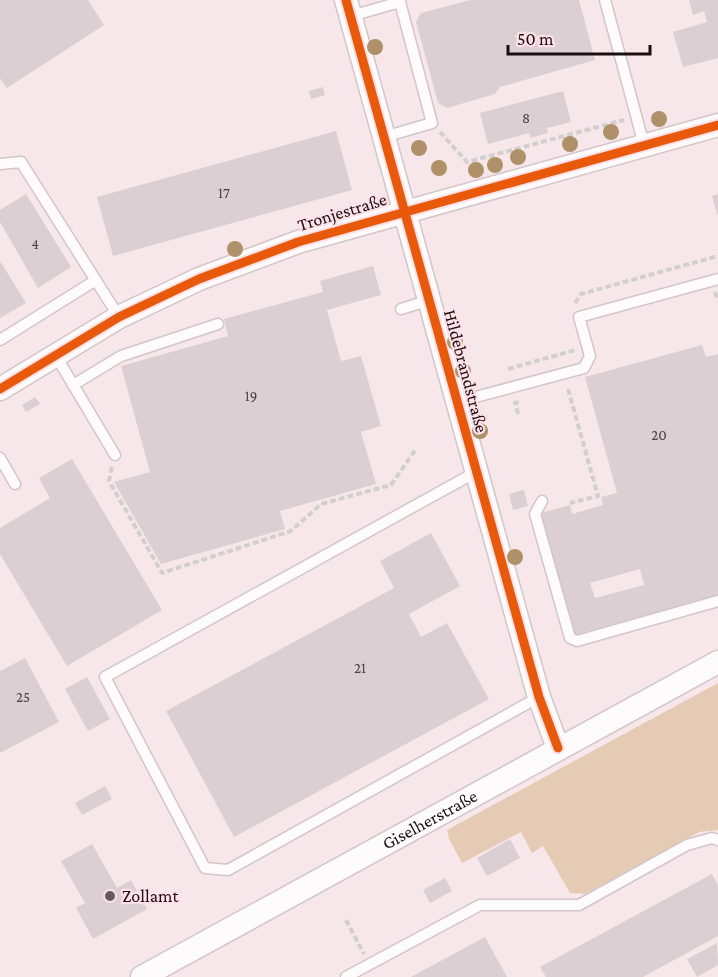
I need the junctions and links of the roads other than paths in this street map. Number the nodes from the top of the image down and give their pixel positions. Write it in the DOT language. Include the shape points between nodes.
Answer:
graph roads {
  1 [pos="605,0"];
  2 [pos="349,8"];
  3 [pos="718,125"];
  4 [pos="384,137"];
  5 [pos="644,145"];
  6 [pos="0,164"];
  7 [pos="405,211"];
  8 [pos="718,279"];
  9 [pos="96,280"];
  10 [pos="430,300"];
  11 [pos="401,309"];
  12 [pos="119,317"];
  13 [pos="218,324"];
  14 [pos="0,340"];
  15 [pos="56,356"];
  16 [pos="73,385"];
  17 [pos="0,389"];
  18 [pos="457,402"];
  19 [pos="116,455"];
  20 [pos="0,458"];
  21 [pos="476,472"];
  22 [pos="15,484"];
  23 [pos="542,501"];
  24 [pos="718,601"];
  25 [pos="718,662"];
  26 [pos="539,697"];
  27 [pos="558,748"];
  28 [pos="718,840"];
  29 [pos="142,977"];
  30 [pos="346,977"];
  1 -- 5 [label="lane"];
  2 -- 4 [label="street, Hildebrandstraße"];
  2 -- 4 [label="lane" via="400,2 432,123"];
  3 -- 5 [label="street, Tronjestraße"];
  4 -- 7 [label="street, Hildebrandstraße"];
  5 -- 7 [label="street, Tronjestraße"];
  6 -- 9 [label="lane" via="21,162"];
  7 -- 10 [label="street, Hildebrandstraße"];
  7 -- 12 [label="street, Tronjestraße" via="298,242 200,279"];
  8 -- 18 [label="lane" via="579,317 590,356 584,368"];
  9 -- 12 [label="lane"];
  9 -- 14 [label="lane"];
  10 -- 11 [label="lane"];
  10 -- 18 [label="street, Hildebrandstraße"];
  12 -- 15 [label="street, Tronjestraße"];
  13 -- 16 [label="lane" via="121,356"];
  15 -- 16 [label="lane"];
  15 -- 17 [label="street, Tronjestraße"];
  16 -- 19 [label="lane"];
  18 -- 21 [label="street, Hildebrandstraße"];
  20 -- 22 [label="lane"];
  21 -- 26 [label="street, Hildebrandstraße"];
  21 -- 26 [label="lane" via="105,677 206,868 228,870"];
  23 -- 24 [label="lane" via="534,514 570,638 578,641"];
  25 -- 27 [label="street, Giselherstraße"];
  26 -- 27 [label="street, Hildebrandstraße"];
  27 -- 29 [label="street, Giselherstraße"];
  28 -- 30 [label="lane" via="687,845 579,905 480,905"];
}
